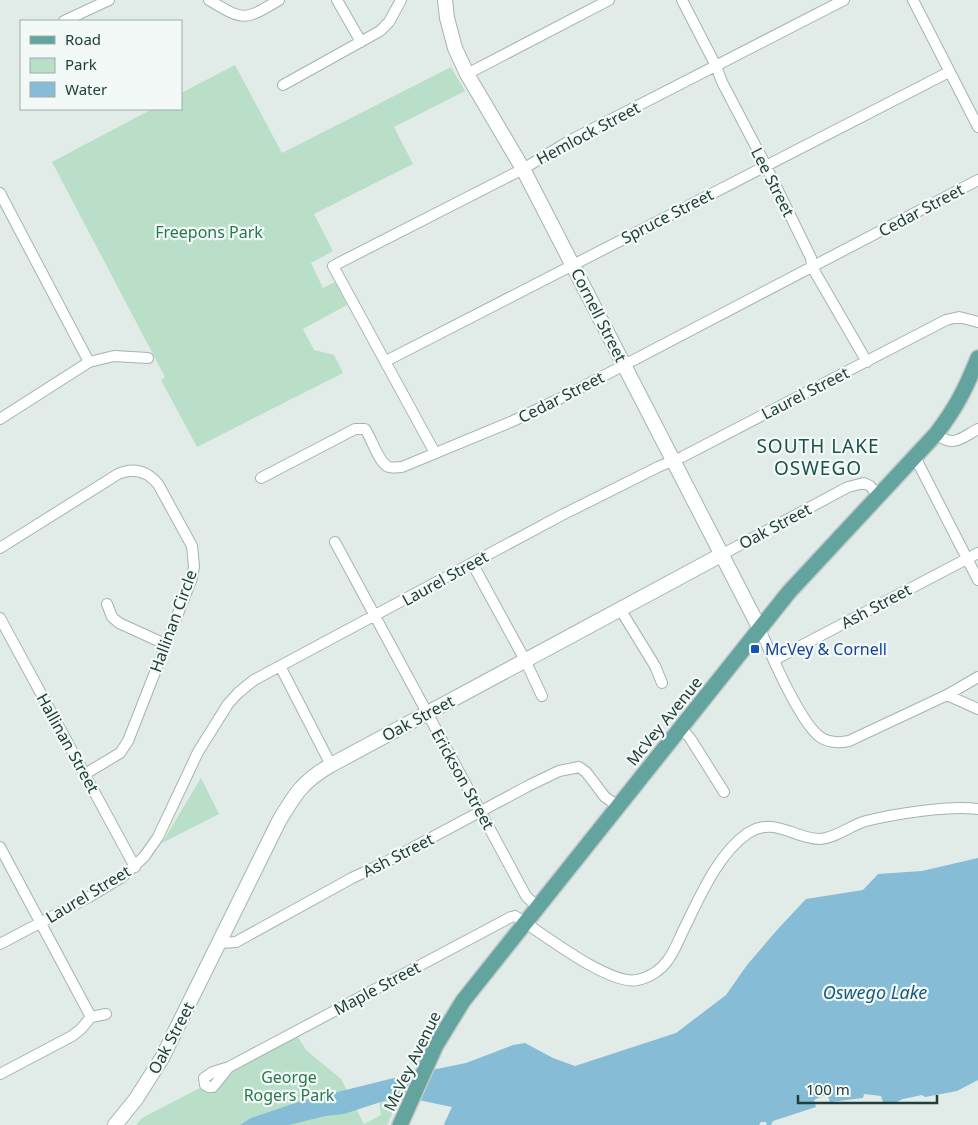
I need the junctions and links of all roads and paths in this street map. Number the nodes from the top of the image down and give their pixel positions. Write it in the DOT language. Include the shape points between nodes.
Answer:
graph roads {
  1 [pos="109,0"];
  2 [pos="209,0"];
  3 [pos="279,0"];
  4 [pos="337,0"];
  5 [pos="401,0"];
  6 [pos="445,0"];
  7 [pos="609,0"];
  8 [pos="682,0"];
  9 [pos="844,0"];
  10 [pos="913,0"];
  11 [pos="66,20"];
  12 [pos="361,42"];
  13 [pos="716,66"];
  14 [pos="949,72"];
  15 [pos="468,74"];
  16 [pos="283,85"];
  17 [pos="978,127"];
  18 [pos="766,166"];
  19 [pos="523,169"];
  20 [pos="978,180"];
  21 [pos="0,193"];
  22 [pos="572,264"];
  23 [pos="812,267"];
  24 [pos="978,322"];
  25 [pos="148,358"];
  26 [pos="978,358"];
  27 [pos="386,360"];
  28 [pos="88,362"];
  29 [pos="867,362"];
  30 [pos="624,365"];
  31 [pos="0,419"];
  32 [pos="978,429"];
  33 [pos="936,434"];
  34 [pos="434,453"];
  35 [pos="915,457"];
  36 [pos="672,460"];
  37 [pos="260,478"];
  38 [pos="878,494"];
  39 [pos="335,542"];
  40 [pos="0,548"];
  41 [pos="978,553"];
  42 [pos="721,555"];
  43 [pos="967,558"];
  44 [pos="472,563"];
  45 [pos="978,580"];
  46 [pos="107,604"];
  47 [pos="620,609"];
  48 [pos="375,616"];
  49 [pos="0,618"];
  50 [pos="760,629"];
  51 [pos="165,644"];
  52 [pos="525,660"];
  53 [pos="774,660"];
  54 [pos="280,666"];
  55 [pos="978,677"];
  56 [pos="662,683"];
  57 [pos="542,696"];
  58 [pos="947,696"];
  59 [pos="978,709"];
  60 [pos="427,713"];
  61 [pos="681,728"];
  62 [pos="331,765"];
  63 [pos="85,774"];
  64 [pos="724,792"];
  65 [pos="618,806"];
  66 [pos="978,809"];
  67 [pos="481,812"];
  68 [pos="0,846"];
  69 [pos="135,867"];
  70 [pos="537,907"];
  71 [pos="40,922"];
  72 [pos="525,922"];
  73 [pos="219,943"];
  74 [pos="0,944"];
  75 [pos="106,1014"];
  76 [pos="91,1017"];
  77 [pos="229,1067"];
  78 [pos="0,1074"];
  79 [pos="402,1119"];
  80 [pos="115,1125"];
  1 -- 11 [label="street"];
  2 -- 3 [label="street" via="232,14 242,16 256,14"];
  4 -- 12 [label="street"];
  5 -- 12 [label="street" via="389,22"];
  6 -- 15 [label="street, Cornell Street" via="454,48"];
  7 -- 15 [label="street"];
  8 -- 13 [label="street, Lee Street"];
  9 -- 13 [label="street, Hemlock Street"];
  10 -- 14 [label="street"];
  12 -- 16 [label="street"];
  13 -- 18 [label="street, Lee Street"];
  13 -- 19 [label="street, Hemlock Street" via="571,140"];
  14 -- 17 [label="street"];
  14 -- 18 [label="street, Spruce Street"];
  15 -- 19 [label="street, Cornell Street"];
  18 -- 22 [label="street, Spruce Street"];
  18 -- 23 [label="street, Lee Street" via="811,258"];
  19 -- 22 [label="street, Cornell Street"];
  19 -- 27 [label="street, Hemlock Street" via="333,266"];
  20 -- 23 [label="street, Cedar Street"];
  21 -- 28 [label="street"];
  22 -- 27 [label="street, Spruce Street"];
  22 -- 30 [label="street, Cornell Street"];
  23 -- 29 [label="street, Lee Street"];
  23 -- 30 [label="street, Cedar Street"];
  24 -- 29 [label="street, Laurel Street" via="953,317"];
  25 -- 28 [label="street" via="114,356"];
  26 -- 33 [label="main road, McVey Avenue" via="957,406"];
  27 -- 34 [label="street"];
  28 -- 31 [label="street"];
  29 -- 36 [label="street, Laurel Street"];
  30 -- 34 [label="street, Cedar Street" via="513,421"];
  30 -- 36 [label="street, Cornell Street"];
  32 -- 33 [label="street" via="952,442"];
  33 -- 35 [label="main road, McVey Avenue"];
  34 -- 37 [label="street, Cedar Street" via="392,468 382,462 365,429 355,429"];
  35 -- 38 [label="main road, McVey Avenue"];
  35 -- 43 [label="street"];
  36 -- 42 [label="street, Cornell Street"];
  36 -- 44 [label="street, Laurel Street"];
  38 -- 42 [label="street, Oak Street" via="867,484 856,484"];
  38 -- 50 [label="main road, McVey Avenue" via="789,592"];
  39 -- 48 [label="street, Erickson Street"];
  40 -- 51 [label="street, Hallinan Circle" via="118,474 130,470 144,472 158,484 194,554 192,578"];
  41 -- 43 [label="street, Ash Street"];
  42 -- 47 [label="street, Oak Street"];
  42 -- 50 [label="street, Cornell Street"];
  43 -- 45 [label="street"];
  43 -- 53 [label="street, Ash Street"];
  44 -- 48 [label="street, Laurel Street"];
  44 -- 52 [label="street"];
  46 -- 51 [label="street" via="112,617 119,623"];
  47 -- 52 [label="street, Oak Street"];
  47 -- 56 [label="street"];
  48 -- 54 [label="street, Laurel Street"];
  48 -- 60 [label="street, Erickson Street"];
  49 -- 63 [label="street, Hallinan Street"];
  50 -- 53 [label="street"];
  50 -- 61 [label="main road, McVey Avenue"];
  51 -- 63 [label="street, Hallinan Circle" via="128,741 120,753"];
  52 -- 57 [label="street"];
  52 -- 60 [label="street, Oak Street"];
  53 -- 58 [label="street" via="807,723 821,738 830,742 849,740"];
  54 -- 62 [label="street"];
  54 -- 69 [label="street, Laurel Street" via="247,685 228,704 198,752 158,837"];
  55 -- 58 [label="street"];
  58 -- 59 [label="street"];
  60 -- 62 [label="street, Oak Street"];
  60 -- 67 [label="street, Erickson Street"];
  61 -- 64 [label="street"];
  61 -- 65 [label="main road, McVey Avenue"];
  62 -- 73 [label="street, Oak Street" via="308,780 290,801"];
  63 -- 69 [label="street, Hallinan Street"];
  65 -- 67 [label="street, Ash Street" via="579,767 560,771"];
  65 -- 70 [label="main road, McVey Avenue"];
  66 -- 72 [label="street" via="964,807 910,813 865,822 821,839 780,828 756,829 738,842 717,867 668,960 651,975 637,980 624,981 604,972"];
  67 -- 70 [label="street, Erickson Street" via="526,896"];
  67 -- 73 [label="street, Ash Street" via="236,942"];
  68 -- 71 [label="street"];
  69 -- 71 [label="street, Laurel Street" via="89,897"];
  70 -- 72 [label="main road, McVey Avenue"];
  71 -- 74 [label="street, Laurel Street"];
  71 -- 76 [label="street"];
  72 -- 77 [label="street, Maple Street" via="515,916 508,918"];
  72 -- 79 [label="main road, McVey Avenue" via="454,1013"];
  73 -- 80 [label="street, Oak Street" via="162,1058"];
  75 -- 76 [label="street"];
  76 -- 78 [label="street" via="72,1036"];
}
